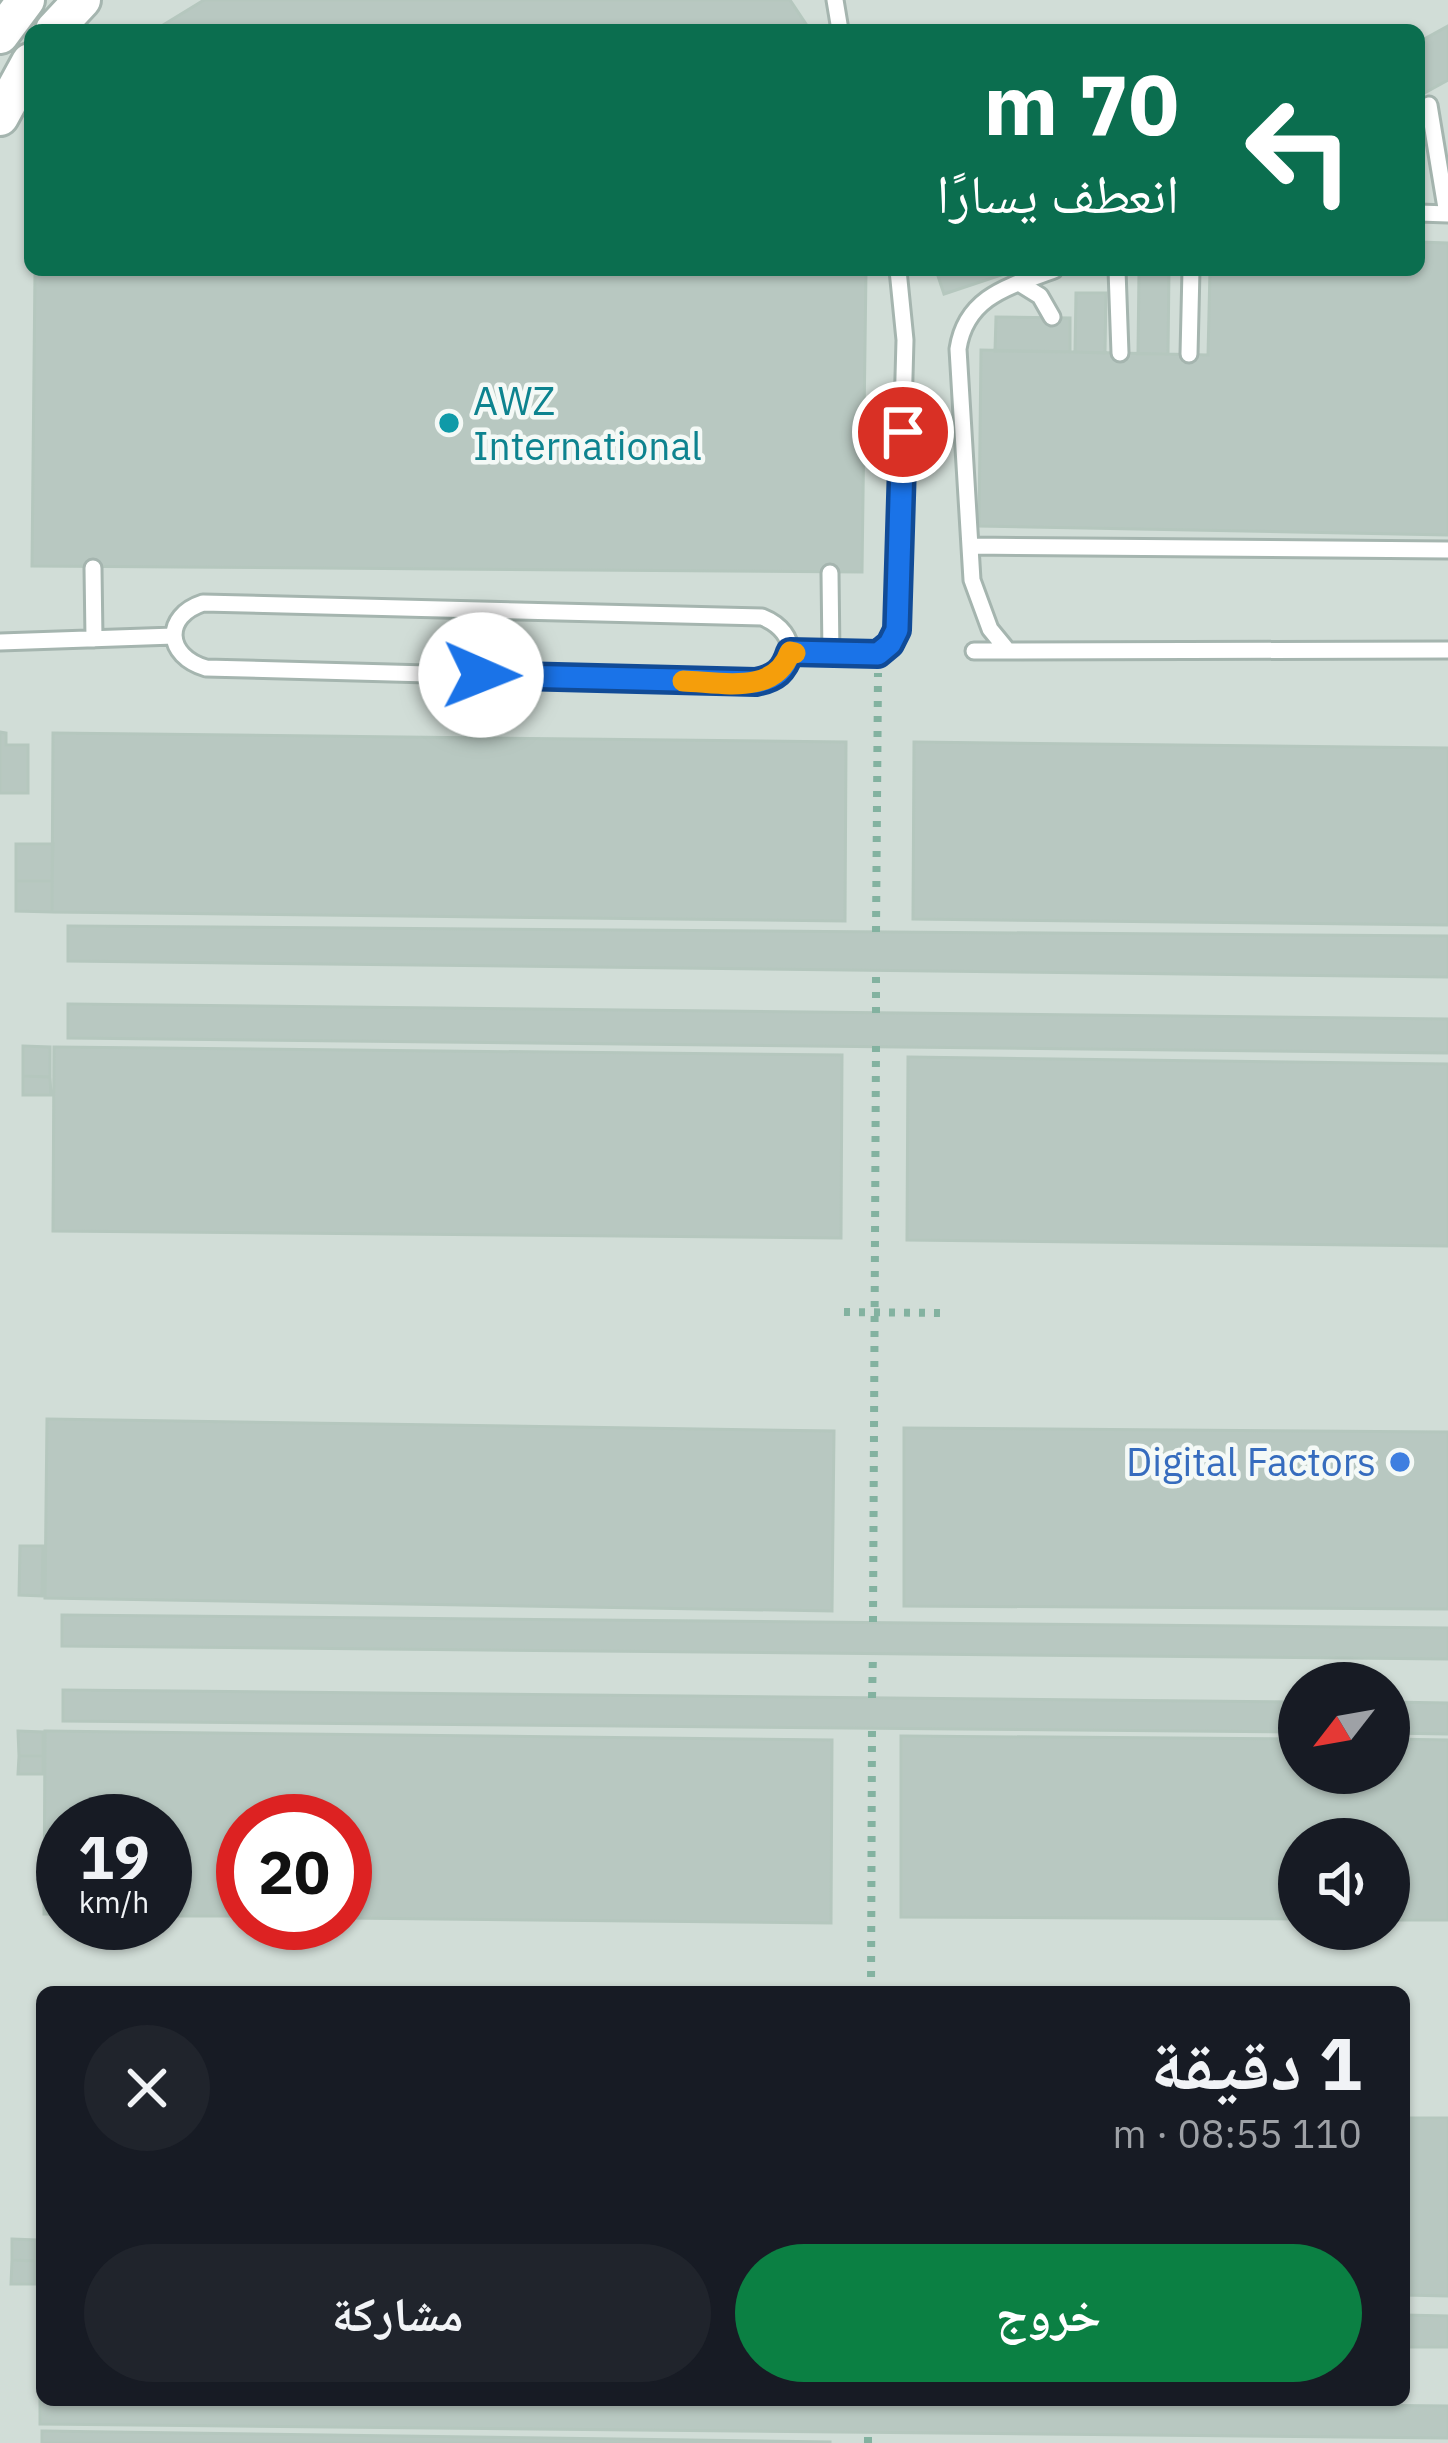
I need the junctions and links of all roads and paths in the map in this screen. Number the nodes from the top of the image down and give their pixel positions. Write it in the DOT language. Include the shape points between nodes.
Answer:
graph roads {
  1 [pos="26,0"];
  2 [pos="82,0"];
  3 [pos="60,24"];
  4 [pos="0,35"];
  5 [pos="24,73"];
  6 [pos="1429,105"];
  7 [pos="0,117"];
  8 [pos="1448,214"];
  9 [pos="899,276"];
  10 [pos="1038,276"];
  11 [pos="1117,276"];
  12 [pos="1191,276"];
  13 [pos="1019,283"];
  14 [pos="1052,317"];
  15 [pos="1120,353"];
  16 [pos="1189,354"];
  17 [pos="970,546"];
  18 [pos="1448,550"];
  19 [pos="93,568"];
  20 [pos="830,573"];
  21 [pos="174,636"];
  22 [pos="94,639"];
  23 [pos="0,642"];
  24 [pos="1448,650"];
  25 [pos="974,651"];
  26 [pos="1008,651"];
  27 [pos="790,652"];
  28 [pos="878,654"];
  29 [pos="831,655"];
  30 [pos="876,932"];
  31 [pos="876,970"];
  32 [pos="876,1013"];
  33 [pos="876,1046"];
  34 [pos="844,1312"];
  35 [pos="875,1312"];
  36 [pos="940,1312"];
  37 [pos="873,1622"];
  38 [pos="873,1654"];
  39 [pos="872,1698"];
  40 [pos="872,1729"];
  41 [pos="871,1986"];
  42 [pos="868,2432"];
  43 [pos="868,2443"];
  1 -- 4 [label="street"];
  2 -- 3 [label="street"];
  5 -- 7 [label="street"];
  6 -- 8 [label="lane"];
  9 -- 28 [label="lane" via="905,340 898,615 890,644"];
  10 -- 13 [label="lane"];
  11 -- 15 [label="lane"];
  12 -- 16 [label="lane"];
  13 -- 14 [label="lane" via="1040,296"];
  13 -- 17 [label="lane" via="982,300 961,331"];
  17 -- 18 [label="lane"];
  17 -- 26 [label="lane" via="978,603"];
  19 -- 22 [label="lane"];
  20 -- 29 [label="lane"];
  21 -- 22 [label="lane"];
  21 -- 27 [label="lane" via="190,664 230,669 756,682 785,668"];
  21 -- 27 [label="lane" via="177,620 203,603 762,617 788,636"];
  22 -- 23 [label="lane"];
  24 -- 26 [label="lane"];
  25 -- 26 [label="lane"];
  27 -- 29 [label="lane"];
  28 -- 29 [label="lane"];
  28 -- 30 [label="path"];
  31 -- 32 [label="path"];
  33 -- 35 [label="path"];
  34 -- 35 [label="path"];
  35 -- 36 [label="path"];
  35 -- 37 [label="path"];
  38 -- 39 [label="path"];
  40 -- 41 [label="path"];
  42 -- 43 [label="path"];
}
